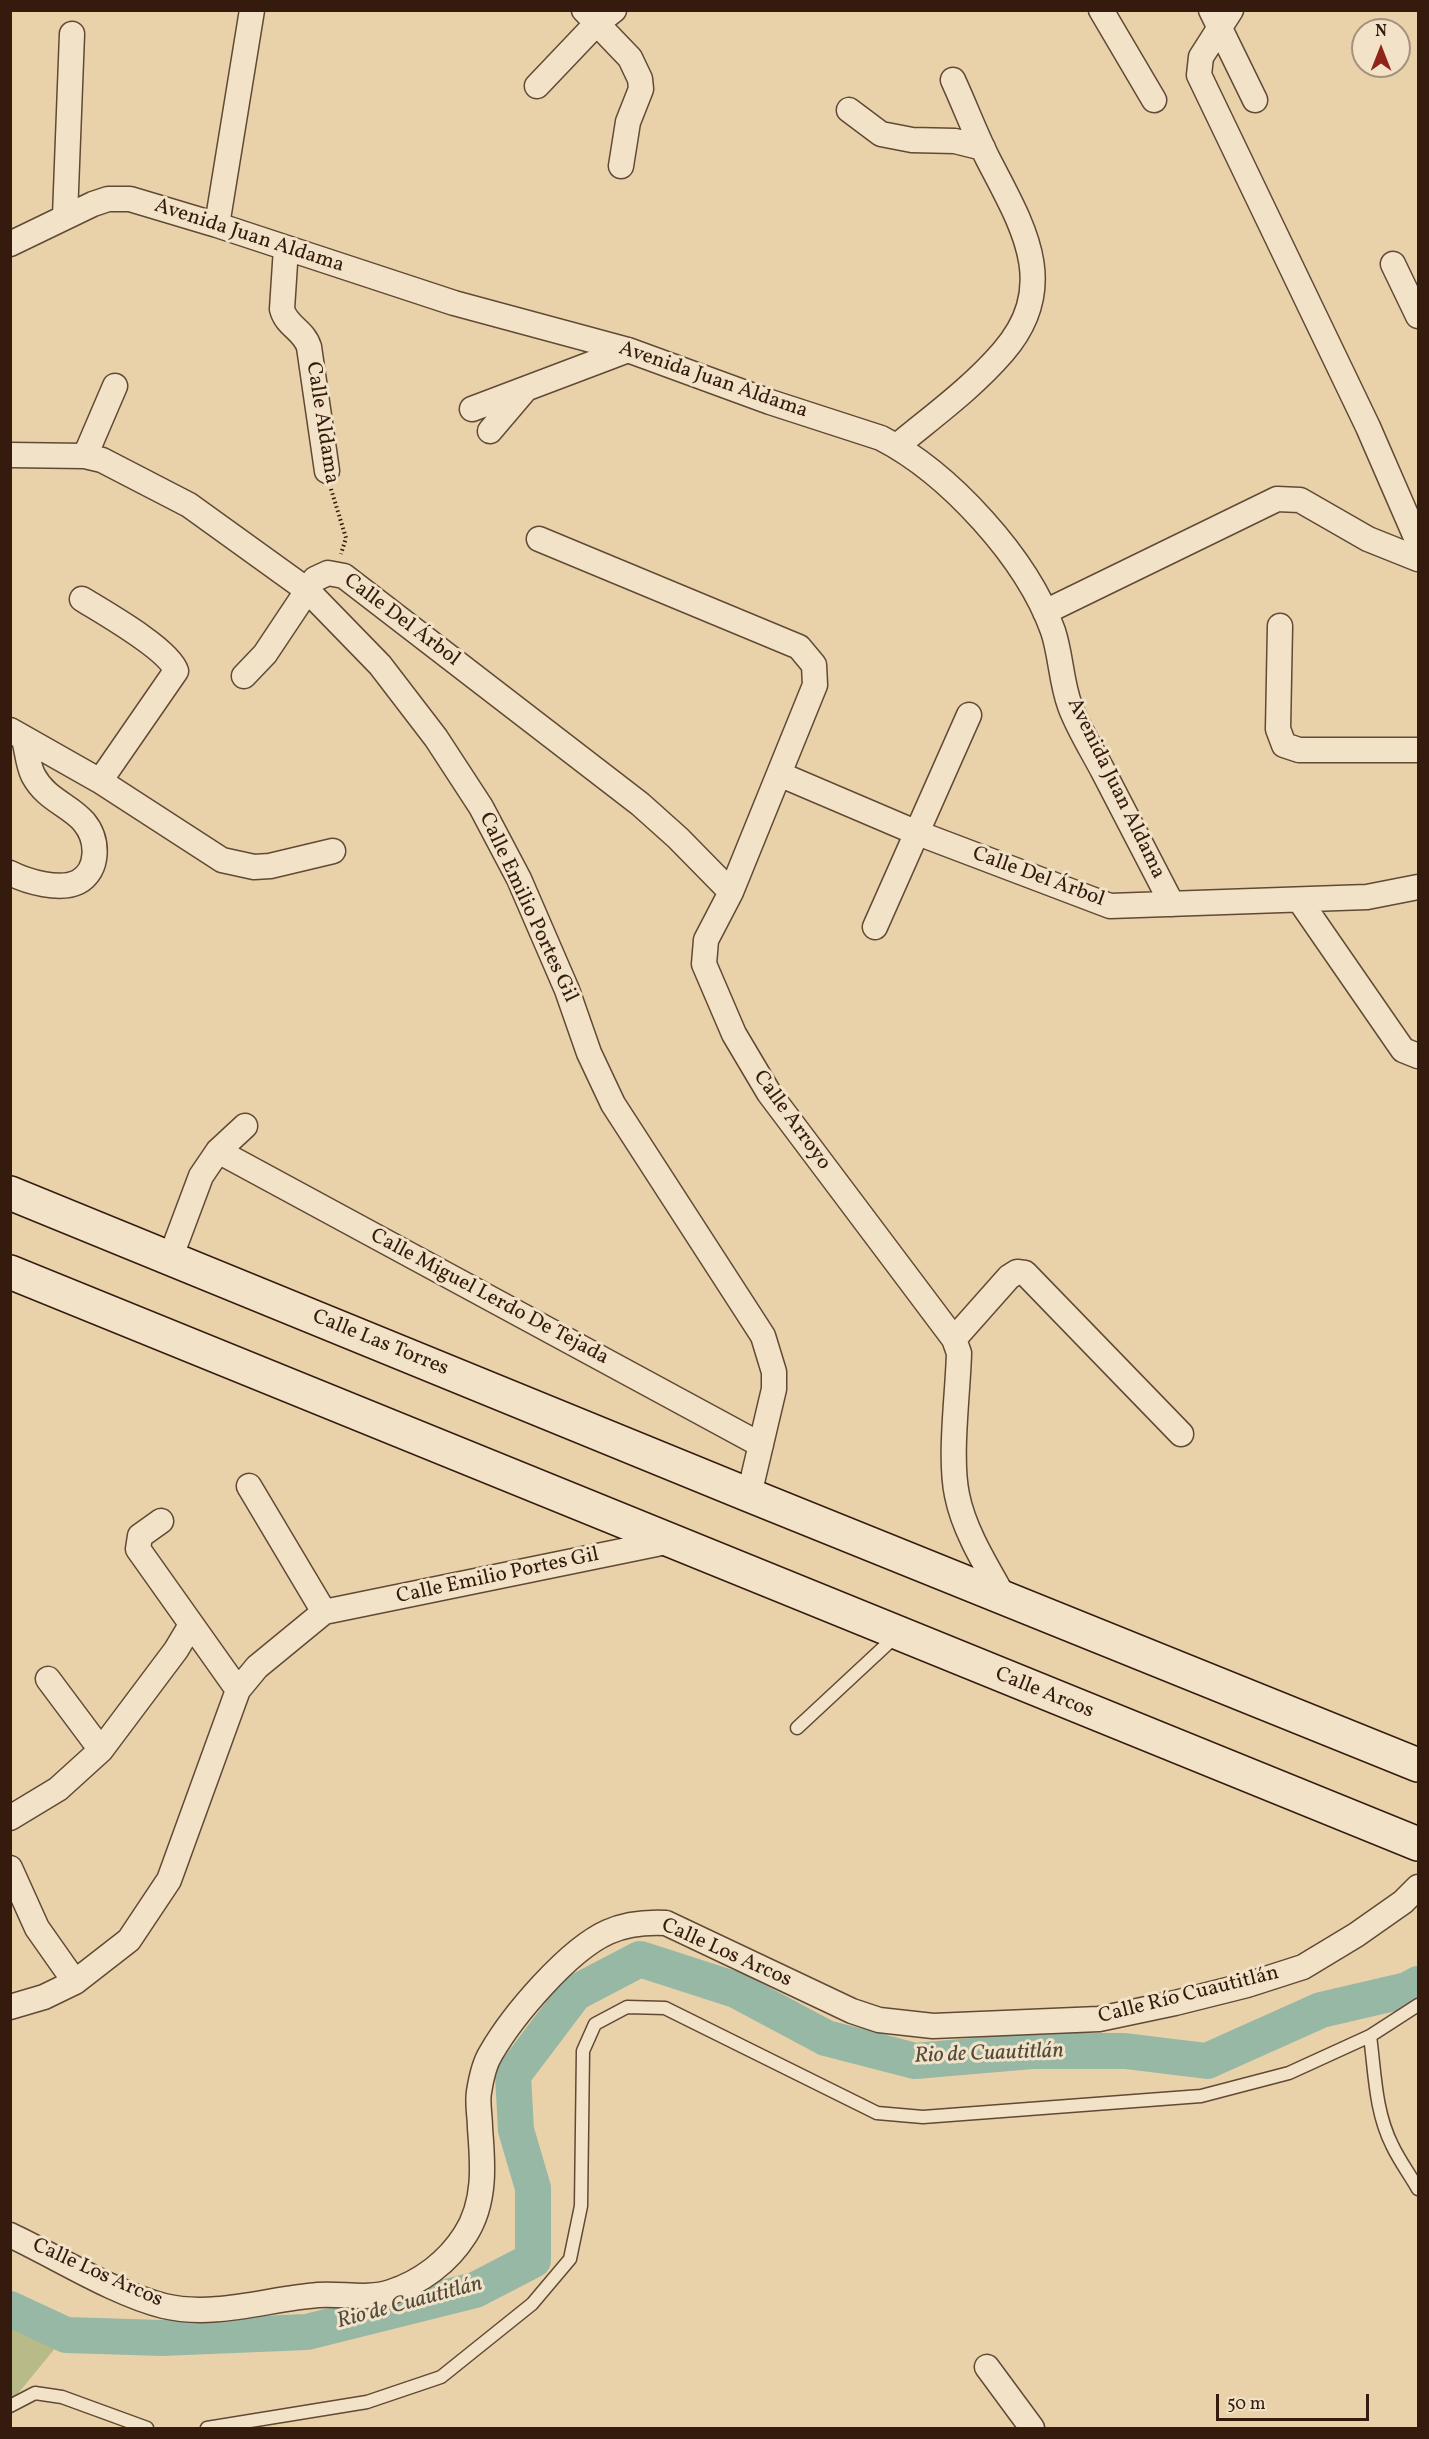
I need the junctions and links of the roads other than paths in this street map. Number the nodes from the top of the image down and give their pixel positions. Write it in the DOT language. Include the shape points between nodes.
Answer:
graph roads {
  1 [pos="252,10"];
  2 [pos="1101,10"];
  3 [pos="598,15"];
  4 [pos="1221,16"];
  5 [pos="72,33"];
  6 [pos="953,80"];
  7 [pos="537,86"];
  8 [pos="1154,100"];
  9 [pos="1255,100"];
  10 [pos="849,110"];
  11 [pos="983,148"];
  12 [pos="621,166"];
  13 [pos="65,216"];
  14 [pos="218,225"];
  15 [pos="10,244"];
  16 [pos="286,248"];
  17 [pos="1393,264"];
  18 [pos="1419,316"];
  19 [pos="628,350"];
  20 [pos="115,386"];
  21 [pos="526,388"];
  22 [pos="472,409"];
  23 [pos="490,431"];
  24 [pos="897,446"];
  25 [pos="10,455"];
  26 [pos="86,456"];
  27 [pos="327,471"];
  28 [pos="539,539"];
  29 [pos="1419,542"];
  30 [pos="1419,559"];
  31 [pos="307,590"];
  32 [pos="82,599"];
  33 [pos="1045,612"];
  34 [pos="1280,626"];
  35 [pos="244,676"];
  36 [pos="969,715"];
  37 [pos="17,734"];
  38 [pos="1419,750"];
  39 [pos="779,774"];
  40 [pos="100,782"];
  41 [pos="915,832"];
  42 [pos="333,851"];
  43 [pos="10,873"];
  44 [pos="1419,888"];
  45 [pos="731,892"];
  46 [pos="1300,901"];
  47 [pos="1172,904"];
  48 [pos="875,927"];
  49 [pos="1419,1056"];
  50 [pos="245,1126"];
  51 [pos="218,1151"];
  52 [pos="10,1193"];
  53 [pos="171,1256"];
  54 [pos="10,1272"];
  55 [pos="954,1340"];
  56 [pos="1181,1434"];
  57 [pos="760,1445"];
  58 [pos="249,1485"];
  59 [pos="749,1495"];
  60 [pos="161,1521"];
  61 [pos="671,1541"];
  62 [pos="1005,1599"];
  63 [pos="324,1612"];
  64 [pos="191,1625"];
  65 [pos="897,1634"];
  66 [pos="48,1679"];
  67 [pos="238,1690"];
  68 [pos="797,1728"];
  69 [pos="101,1750"];
  70 [pos="1419,1765"];
  71 [pos="10,1818"];
  72 [pos="1419,1844"];
  73 [pos="10,1868"];
  74 [pos="1419,1887"];
  75 [pos="75,1982"];
  76 [pos="1419,2005"];
  77 [pos="10,2007"];
  78 [pos="933,2026"];
  79 [pos="1370,2036"];
  80 [pos="1419,2189"];
  81 [pos="10,2235"];
  82 [pos="987,2367"];
  83 [pos="10,2406"];
  84 [pos="147,2428"];
  85 [pos="207,2428"];
  86 [pos="222,2428"];
  87 [pos="1032,2428"];
  1 -- 14 [label="street"];
  2 -- 8 [label="street"];
  3 -- 7 [label="street"];
  3 -- 12 [label="street" via="630,58 640,79 641,89 628,122"];
  4 -- 9 [label="street"];
  4 -- 29 [label="street" via="1201,57 1199,75"];
  5 -- 13 [label="street"];
  6 -- 11 [label="street"];
  10 -- 11 [label="street" via="881,134 912,140 949,140"];
  11 -- 24 [label="street" via="1023,227 1034,267 1032,298 1005,350 981,376"];
  13 -- 14 [label="street, Avenida Juan Aldama" via="119,198"];
  13 -- 15 [label="street, Avenida Juan Aldama"];
  14 -- 16 [label="street, Avenida Juan Aldama"];
  16 -- 19 [label="street, Avenida Juan Aldama" via="454,303"];
  16 -- 27 [label="street, Calle Aldama" via="282,309 284,318 303,334 309,347"];
  17 -- 18 [label="street"];
  19 -- 21 [label="street"];
  19 -- 24 [label="street, Avenida Juan Aldama"];
  20 -- 26 [label="street"];
  21 -- 22 [label="street"];
  21 -- 23 [label="street"];
  24 -- 33 [label="street, Avenida Juan Aldama" via="926,466 990,531 1019,568"];
  25 -- 26 [label="street, Calle Emilio Portes Gil"];
  26 -- 31 [label="street, Calle Emilio Portes Gil" via="113,465 189,505"];
  28 -- 39 [label="street, Calle Arroyo" via="799,647 809,655 814,665 815,686"];
  30 -- 33 [label="street" via="1368,539 1311,505 1291,498 1258,508"];
  31 -- 35 [label="street" via="265,654"];
  31 -- 45 [label="street, Calle Del Árbol" via="318,576 328,573 349,579 640,804"];
  31 -- 57 [label="street, Calle Emilio Portes Gil" via="380,665 453,761 502,843 614,1104 763,1336 774,1372 774,1389"];
  32 -- 40 [label="street" via="152,646 176,671"];
  33 -- 47 [label="street, Avenida Juan Aldama" via="1059,652 1070,707"];
  34 -- 38 [label="street" via="1278,729 1284,745 1299,750"];
  36 -- 41 [label="street"];
  37 -- 40 [label="street"];
  37 -- 43 [label="street" via="33,775 53,800 84,821 92,836 94,866 88,877 70,886 25,880"];
  39 -- 41 [label="street, Calle Del Árbol"];
  39 -- 45 [label="street, Calle Arroyo"];
  40 -- 42 [label="street" via="207,851 239,865 270,866"];
  41 -- 47 [label="street, Calle Del Árbol" via="1096,903 1127,907"];
  41 -- 48 [label="street"];
  44 -- 46 [label="street, Calle Del Árbol" via="1392,894"];
  45 -- 55 [label="street, Calle Arroyo" via="706,940 704,964 734,1034 769,1093"];
  46 -- 47 [label="street, Calle Del Árbol"];
  46 -- 49 [label="street" via="1402,1050"];
  50 -- 51 [label="street"];
  51 -- 53 [label="street" via="201,1176"];
  51 -- 57 [label="street, Calle Miguel Lerdo De Tejada"];
  52 -- 53 [label="main road, Calle Las Torres"];
  53 -- 59 [label="main road, Calle Las Torres"];
  54 -- 61 [label="main road"];
  55 -- 56 [label="street" via="1009,1276 1017,1272 1028,1274"];
  55 -- 62 [label="street" via="959,1353 957,1496 981,1555"];
  57 -- 59 [label="street, Calle Emilio Portes Gil"];
  58 -- 63 [label="street"];
  59 -- 62 [label="main road"];
  60 -- 64 [label="street" via="140,1536 138,1549"];
  61 -- 63 [label="street, Calle Emilio Portes Gil"];
  61 -- 65 [label="main road, Calle Arcos"];
  62 -- 70 [label="main road"];
  63 -- 67 [label="street" via="257,1667"];
  64 -- 67 [label="street"];
  64 -- 69 [label="street"];
  65 -- 68 [label="lane"];
  65 -- 72 [label="main road, Calle Arcos"];
  66 -- 69 [label="street"];
  67 -- 75 [label="street" via="169,1880 129,1940"];
  69 -- 71 [label="street" via="58,1789"];
  73 -- 75 [label="street" via="37,1929"];
  74 -- 78 [label="street, Calle Río Cuautitlán" via="1356,1935 1303,1967 1247,1985 1100,2019"];
  75 -- 77 [label="street"];
  76 -- 79 [label="lane"];
  78 -- 81 [label="street, Calle Los Arcos" via="879,2020 852,2011 666,1923 626,1926 586,1946 552,1977 490,2053 478,2094 481,2197 465,2236 437,2268 414,2282 372,2296 319,2295 187,2311 128,2293"];
  79 -- 80 [label="lane" via="1382,2121 1392,2146"];
  79 -- 86 [label="lane" via="1289,2073 1201,2096 923,2116 878,2113 665,2008 627,2007 595,2024 583,2050 581,2206 570,2259 532,2304 441,2377 368,2402"];
  82 -- 87 [label="street"];
  83 -- 84 [label="lane" via="34,2393 62,2397"];
  85 -- 86 [label="lane"];
}
